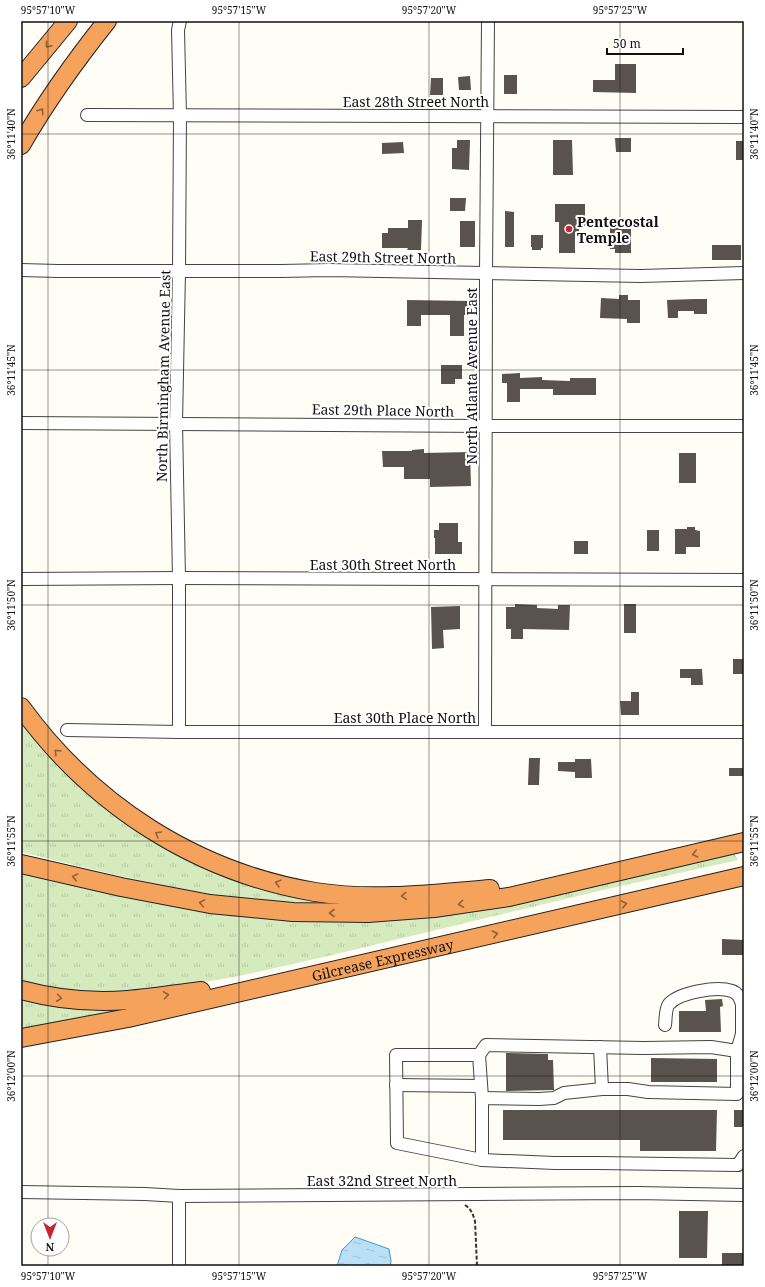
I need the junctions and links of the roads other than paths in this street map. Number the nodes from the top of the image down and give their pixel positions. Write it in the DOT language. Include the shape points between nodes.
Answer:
graph roads {
  1 [pos="68,21"];
  2 [pos="107,21"];
  3 [pos="180,21"];
  4 [pos="488,21"];
  5 [pos="23,76"];
  6 [pos="87,115"];
  7 [pos="180,116"];
  8 [pos="487,116"];
  9 [pos="744,117"];
  10 [pos="21,145"];
  11 [pos="21,270"];
  12 [pos="179,271"];
  13 [pos="486,273"];
  14 [pos="744,273"];
  15 [pos="21,423"];
  16 [pos="176,424"];
  17 [pos="486,426"];
  18 [pos="744,426"];
  19 [pos="179,578"];
  20 [pos="21,579"];
  21 [pos="485,580"];
  22 [pos="744,580"];
  23 [pos="21,707"];
  24 [pos="67,730"];
  25 [pos="485,731"];
  26 [pos="179,732"];
  27 [pos="744,732"];
  28 [pos="739,843"];
  29 [pos="21,864"];
  30 [pos="743,876"];
  31 [pos="582,880"];
  32 [pos="307,978"];
  33 [pos="21,990"];
  34 [pos="245,991"];
  35 [pos="743,1006"];
  36 [pos="665,1025"];
  37 [pos="21,1038"];
  38 [pos="600,1047"];
  39 [pos="21,1050"];
  40 [pos="737,1051"];
  41 [pos="479,1055"];
  42 [pos="741,1070"];
  43 [pos="396,1086"];
  44 [pos="602,1089"];
  45 [pos="481,1092"];
  46 [pos="744,1156"];
  47 [pos="482,1160"];
  48 [pos="21,1192"];
  49 [pos="744,1195"];
  50 [pos="179,1196"];
  51 [pos="179,1266"];
  1 -- 5 [label="highway, one-way"];
  10 -- 2 [label="highway, one-way" via="36,118 77,58"];
  3 -- 7 [label="street, North Birmingham Avenue East"];
  4 -- 8 [label="street, North Atlanta Avenue East"];
  6 -- 7 [label="street, East 28th Street North"];
  7 -- 8 [label="street, East 28th Street North"];
  7 -- 12 [label="street, North Birmingham Avenue East"];
  8 -- 9 [label="street, East 28th Street North"];
  8 -- 13 [label="street, North Atlanta Avenue East"];
  11 -- 12 [label="street, East 29th Street North"];
  12 -- 13 [label="street, East 29th Street North"];
  12 -- 16 [label="street, North Birmingham Avenue East"];
  13 -- 14 [label="street, East 29th Street North" via="641,276"];
  13 -- 17 [label="street, North Atlanta Avenue East"];
  15 -- 16 [label="street, East 29th Place North"];
  16 -- 17 [label="street, East 29th Place North"];
  16 -- 19 [label="street, North Birmingham Avenue East"];
  17 -- 18 [label="street, East 29th Place North"];
  17 -- 21 [label="street, North Atlanta Avenue East"];
  19 -- 20 [label="street, East 30th Street North"];
  19 -- 21 [label="street, East 30th Street North"];
  19 -- 26 [label="street, North Birmingham Avenue East"];
  21 -- 22 [label="street, East 30th Street North"];
  21 -- 25 [label="street, North Atlanta Avenue East"];
  31 -- 23 [label="highway, one-way" via="391,897 316,892 262,879 180,846 129,815 76,772 52,747"];
  24 -- 26 [label="street, East 30th Place North"];
  25 -- 26 [label="street, East 30th Place North"];
  25 -- 27 [label="street, East 30th Place North"];
  28 -- 31 [label="highway, one-way"];
  31 -- 29 [label="highway, one-way" via="509,897 434,908 368,913 293,912 178,899"];
  32 -- 30 [label="highway, Gilcrease Expressway, one-way"];
  33 -- 32 [label="highway, one-way" via="72,999 109,1001"];
  32 -- 34 [label="highway, Gilcrease Expressway"];
  34 -- 37 [label="highway, Gilcrease Expressway" via="128,1018"];
  34 -- 39 [label="highway"];
  35 -- 36 [label="street" via="733,991 696,991 670,1003"];
  35 -- 40 [label="street" via="742,1034"];
  38 -- 40 [label="street" via="711,1047"];
  38 -- 41 [label="street" via="486,1045"];
  38 -- 44 [label="street"];
  40 -- 42 [label="street"];
  41 -- 43 [label="street" via="396,1055"];
  41 -- 45 [label="street"];
  42 -- 44 [label="street" via="736,1094"];
  43 -- 45 [label="street"];
  43 -- 47 [label="street" via="397,1143"];
  44 -- 45 [label="street" via="564,1093 554,1098 539,1099"];
  45 -- 47 [label="street"];
  46 -- 47 [label="street" via="738,1165 555,1164"];
  48 -- 50 [label="street, East 32nd Street North"];
  49 -- 50 [label="street, East 32nd Street North" via="628,1193"];
  50 -- 51 [label="street"];
}
